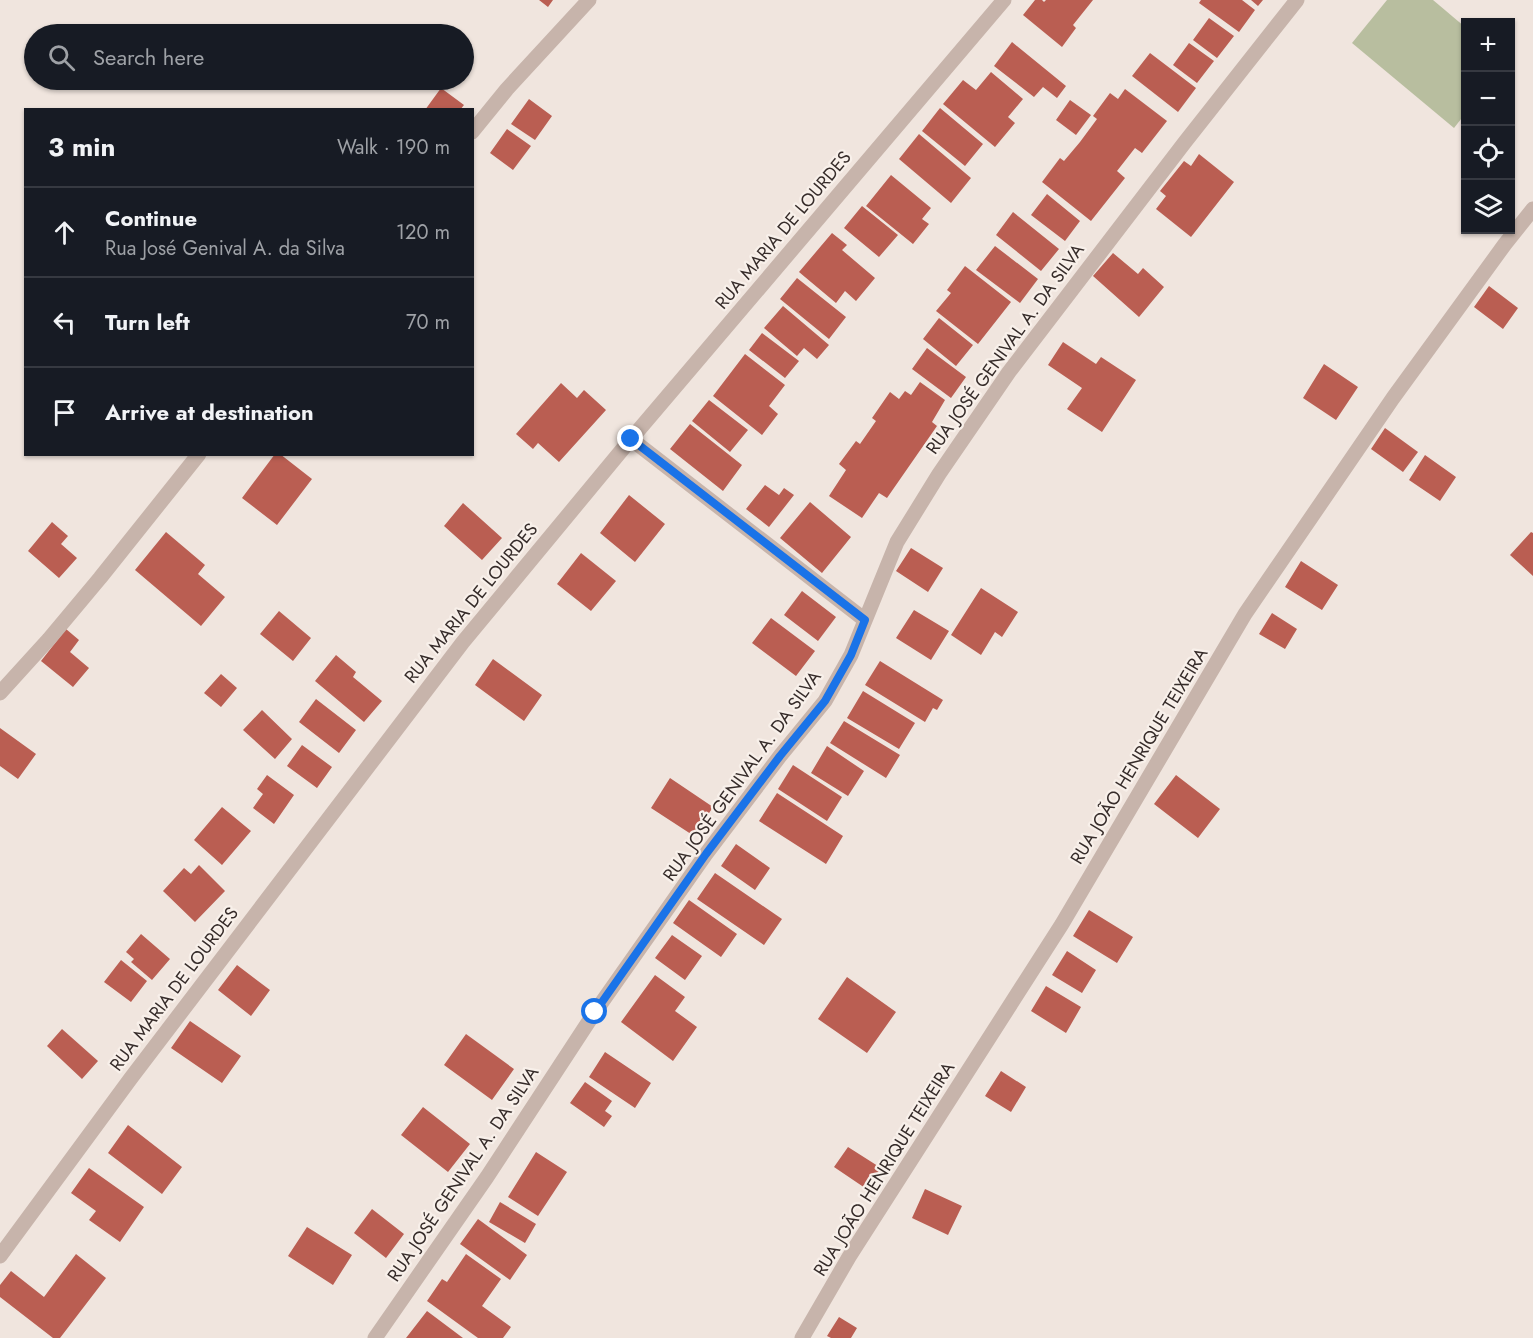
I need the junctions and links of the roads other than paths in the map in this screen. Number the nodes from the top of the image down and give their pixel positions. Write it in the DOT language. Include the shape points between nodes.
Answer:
graph roads {
  1 [pos="588,0"];
  2 [pos="1004,0"];
  3 [pos="1297,0"];
  4 [pos="474,130"];
  5 [pos="1533,209"];
  6 [pos="631,439"];
  7 [pos="197,456"];
  8 [pos="865,620"];
  9 [pos="0,693"];
  10 [pos="0,1256"];
  11 [pos="375,1338"];
  12 [pos="802,1338"];
  1 -- 4 [label="street"];
  2 -- 6 [label="street, RUA MARIA DE LOURDES"];
  3 -- 8 [label="street, RUA JOSÉ GENIVAL A. DA SILVA" via="1009,372 897,543"];
  5 -- 12 [label="street, RUA JOÃO HENRIQUE TEIXEIRA" via="1393,398 1245,615 1062,924 849,1257"];
  6 -- 8 [label="street"];
  6 -- 10 [label="street, RUA MARIA DE LOURDES" via="463,642"];
  7 -- 9 [label="street" via="49,639"];
  8 -- 11 [label="street, RUA JOSÉ GENIVAL A. DA SILVA" via="825,701 706,854"];
}
